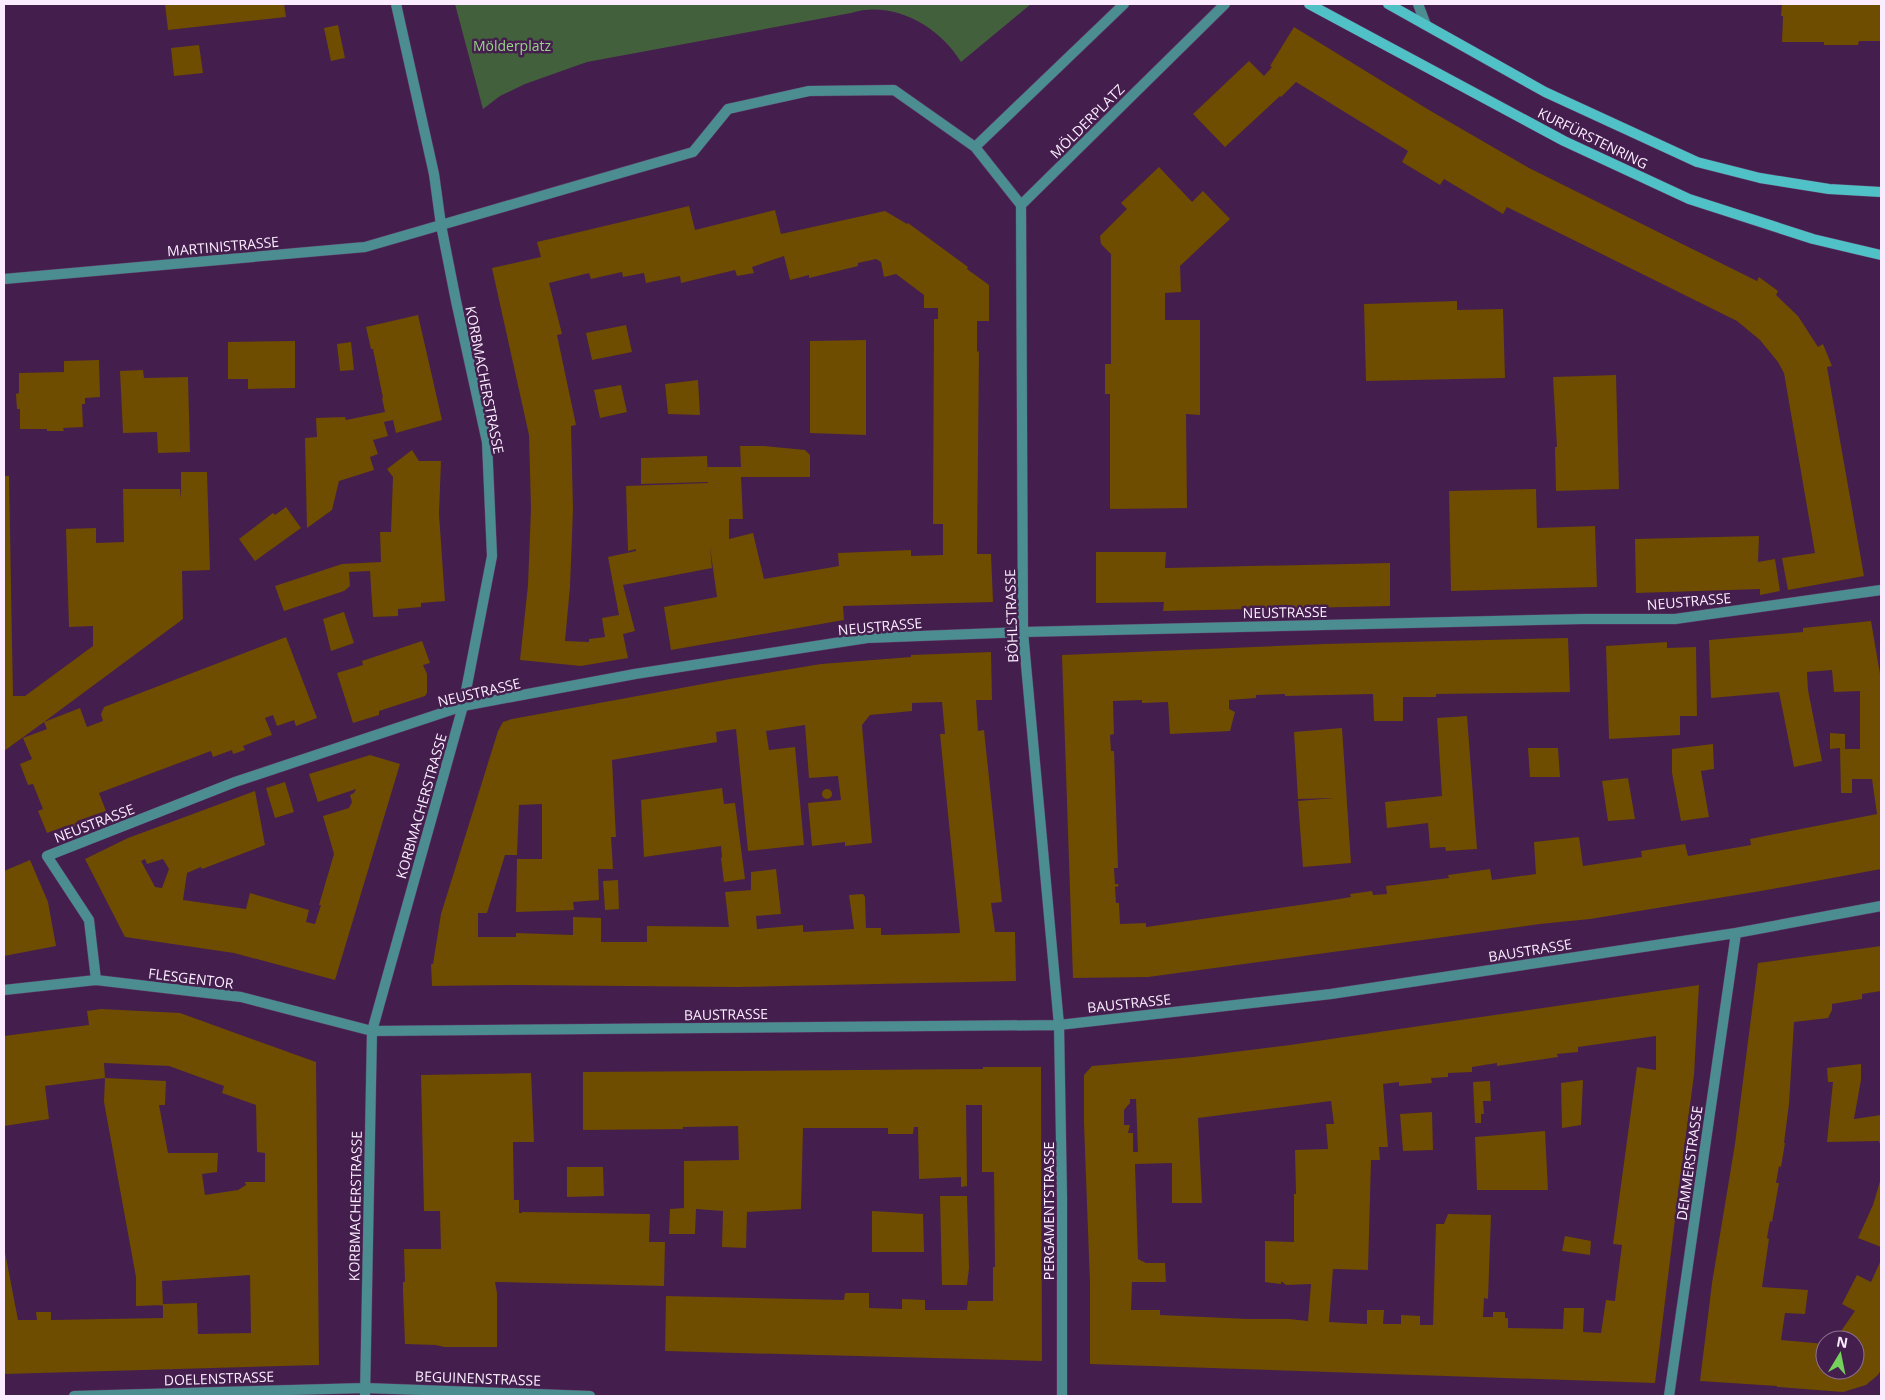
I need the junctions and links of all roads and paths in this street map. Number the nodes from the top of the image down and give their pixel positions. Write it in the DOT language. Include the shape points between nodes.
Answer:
graph roads {
  1 [pos="396,4"];
  2 [pos="1124,4"];
  3 [pos="1225,4"];
  4 [pos="1309,4"];
  5 [pos="1388,4"];
  6 [pos="1418,4"];
  7 [pos="1426,25"];
  8 [pos="975,147"];
  9 [pos="1881,192"];
  10 [pos="1021,205"];
  11 [pos="441,226"];
  12 [pos="1881,255"];
  13 [pos="4,279"];
  14 [pos="1881,590"];
  15 [pos="1023,632"];
  16 [pos="463,706"];
  17 [pos="1881,906"];
  18 [pos="1736,933"];
  19 [pos="96,980"];
  20 [pos="4,990"];
  21 [pos="1059,1025"];
  22 [pos="372,1031"];
  23 [pos="365,1392"];
  24 [pos="74,1396"];
  25 [pos="590,1396"];
  26 [pos="1062,1396"];
  27 [pos="1669,1396"];
  1 -- 11 [label="street, KORBMACHERSTRASSE" via="434,174"];
  2 -- 8 [label="street"];
  3 -- 10 [label="street, MÖLDERPLATZ"];
  4 -- 12 [label="main road, KURFÜRSTENRING" via="1564,141 1688,199 1813,239"];
  5 -- 7 [label="main road, KURFÜRSTENRING"];
  6 -- 7 [label="street"];
  7 -- 9 [label="main road, KURFÜRSTENRING" via="1544,92 1697,162 1760,178 1829,189"];
  8 -- 10 [label="street"];
  8 -- 11 [label="street" via="894,90 809,92 728,110 693,152"];
  10 -- 15 [label="street, BÖHLSTRASSE"];
  11 -- 13 [label="street, MARTINISTRASSE" via="365,247"];
  11 -- 16 [label="street, KORBMACHERSTRASSE" via="486,442 492,556"];
  14 -- 15 [label="street, NEUSTRASSE" via="1675,619"];
  15 -- 16 [label="street, NEUSTRASSE" via="867,638 636,674"];
  15 -- 21 [label="street, BÖHLSTRASSE"];
  16 -- 19 [label="street, NEUSTRASSE" via="236,782 47,856 89,920"];
  16 -- 22 [label="street, KORBMACHERSTRASSE"];
  17 -- 18 [label="street, BAUSTRASSE"];
  18 -- 21 [label="street, BAUSTRASSE" via="1331,994"];
  18 -- 27 [label="street, DEMMERSTRASSE"];
  19 -- 20 [label="street, FLESGENTOR"];
  19 -- 22 [label="street, FLESGENTOR" via="241,997"];
  21 -- 22 [label="street, BAUSTRASSE"];
  21 -- 26 [label="street, PERGAMENTSTRASSE"];
  22 -- 23 [label="street, KORBMACHERSTRASSE"];
  23 -- 24 [label="street, DOELENSTRASSE"];
  23 -- 25 [label="street, BEGUINENSTRASSE"];
}
